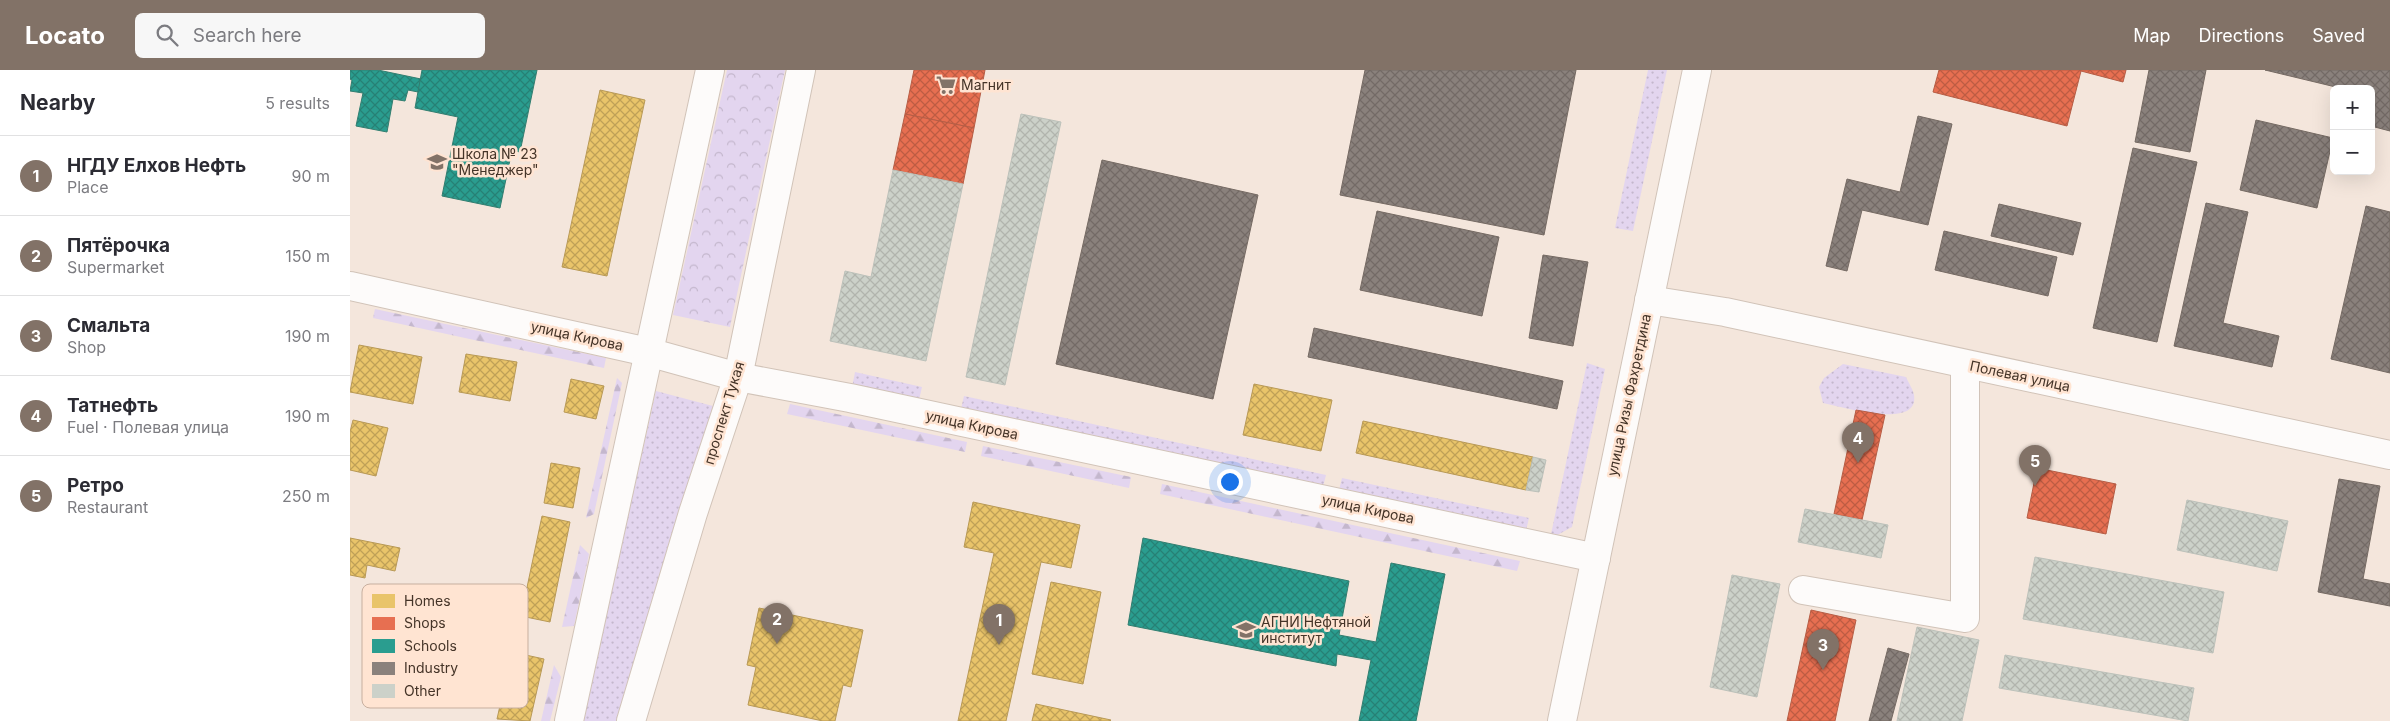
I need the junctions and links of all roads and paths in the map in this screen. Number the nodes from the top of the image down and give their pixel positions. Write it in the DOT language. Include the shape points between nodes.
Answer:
graph roads {
  1 [pos="710,70"];
  2 [pos="801,70"];
  3 [pos="1697,70"];
  4 [pos="350,286"];
  5 [pos="1649,300"];
  6 [pos="648,352"];
  7 [pos="1967,365"];
  8 [pos="738,377"];
  9 [pos="2390,455"];
  10 [pos="1596,558"];
  11 [pos="1803,590"];
  12 [pos="569,721"];
  13 [pos="631,721"];
  14 [pos="1562,721"];
  1 -- 6 [label="street"];
  2 -- 8 [label="street, проспект Тукая"];
  3 -- 5 [label="street, улица Ризы Фахретдина"];
  4 -- 6 [label="street, улица Кирова"];
  5 -- 7 [label="street, Полевая улица" via="1725,312"];
  5 -- 10 [label="street, улица Ризы Фахретдина"];
  6 -- 8 [label="street, улица Кирова"];
  6 -- 12 [label="street"];
  7 -- 9 [label="street, Полевая улица"];
  7 -- 11 [label="street" via="1966,618"];
  8 -- 10 [label="street, улица Кирова" via="812,390"];
  8 -- 13 [label="street, проспект Тукая" via="692,513"];
  10 -- 14 [label="street, улица Ризы Фахретдина"];
}
